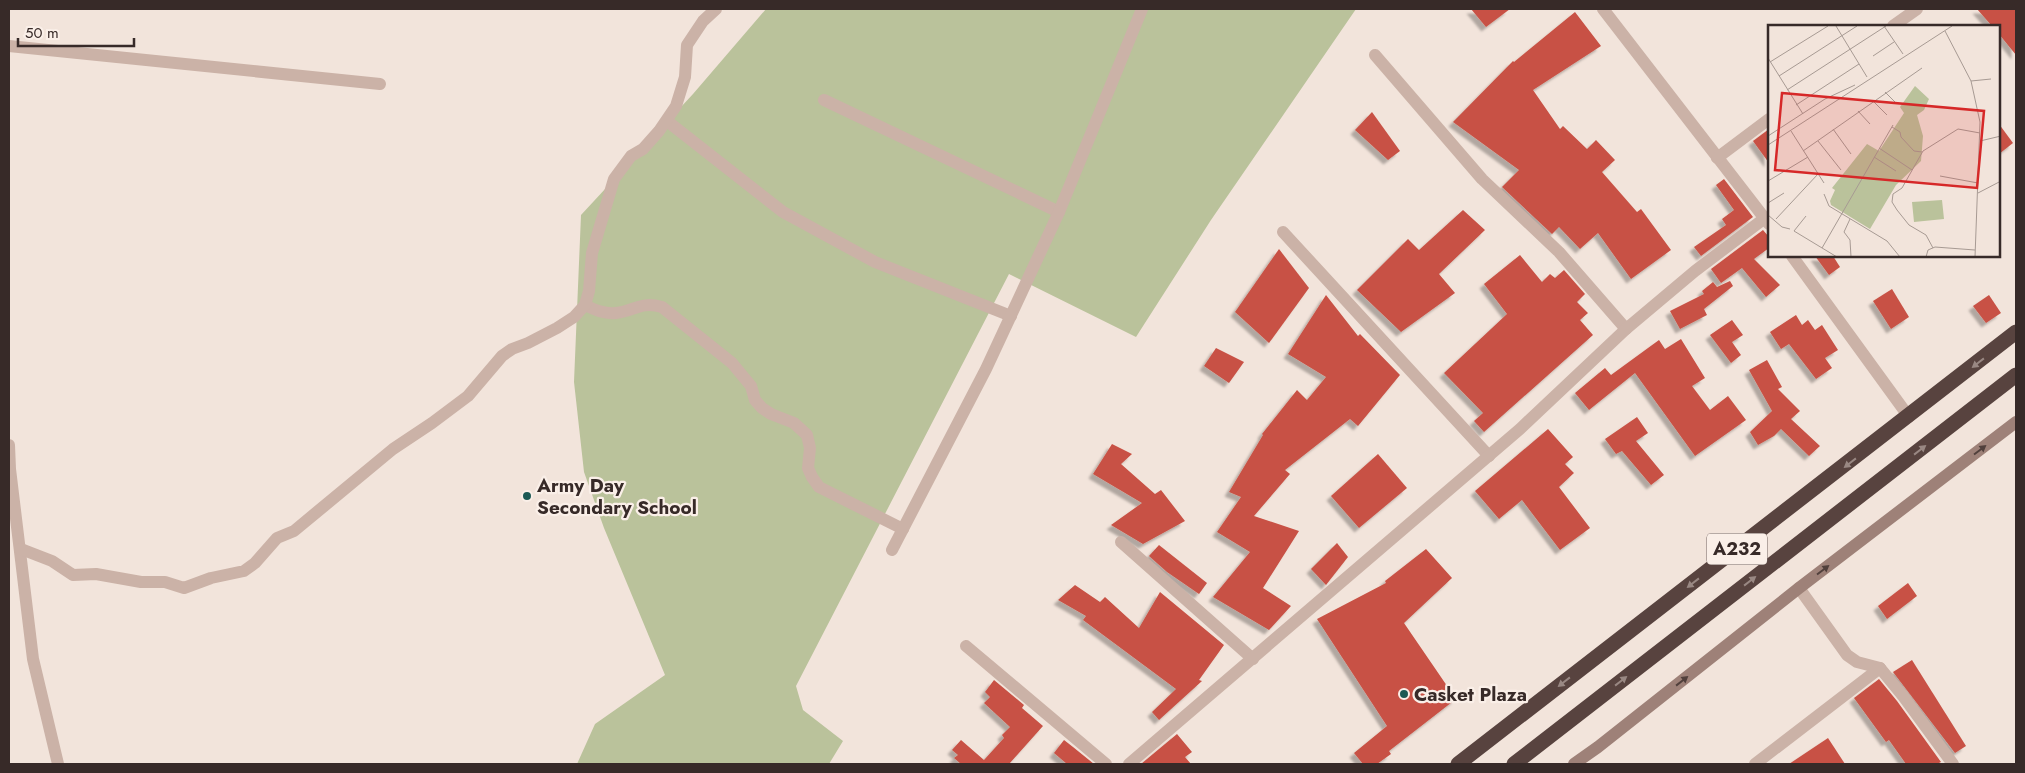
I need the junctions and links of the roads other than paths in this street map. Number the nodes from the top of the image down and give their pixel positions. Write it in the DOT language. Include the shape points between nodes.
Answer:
graph roads {
  1 [pos="716,9"];
  2 [pos="1142,9"];
  3 [pos="1603,9"];
  4 [pos="1917,9"];
  5 [pos="1894,25"];
  6 [pos="9,46"];
  7 [pos="1375,55"];
  8 [pos="380,84"];
  9 [pos="824,100"];
  10 [pos="1768,120"];
  11 [pos="667,121"];
  12 [pos="1717,158"];
  13 [pos="1059,212"];
  14 [pos="1767,221"];
  15 [pos="1283,232"];
  16 [pos="1793,258"];
  17 [pos="585,305"];
  18 [pos="1011,316"];
  19 [pos="1626,329"];
  20 [pos="2016,332"];
  21 [pos="2016,375"];
  22 [pos="1909,417"];
  23 [pos="2016,422"];
  24 [pos="9,445"];
  25 [pos="1489,456"];
  26 [pos="9,469"];
  27 [pos="903,529"];
  28 [pos="1121,542"];
  29 [pos="21,549"];
  30 [pos="892,550"];
  31 [pos="1800,588"];
  32 [pos="966,646"];
  33 [pos="1253,659"];
  34 [pos="1880,668"];
  35 [pos="58,764"];
  36 [pos="1106,764"];
  37 [pos="1129,764"];
  38 [pos="1458,764"];
  39 [pos="1514,764"];
  40 [pos="1574,764"];
  41 [pos="1755,764"];
  42 [pos="1953,764"];
  1 -- 11 [label="street" via="687,45 683,87"];
  2 -- 13 [label="street"];
  3 -- 12 [label="street"];
  4 -- 5 [label="street"];
  6 -- 8 [label="street"];
  7 -- 19 [label="street" via="1482,179 1559,252"];
  9 -- 13 [label="street"];
  10 -- 12 [label="street"];
  11 -- 17 [label="street" via="643,148 631,156 614,179 592,252"];
  11 -- 18 [label="street" via="783,212 874,262"];
  12 -- 14 [label="street"];
  13 -- 18 [label="street"];
  14 -- 19 [label="street" via="1694,271"];
  15 -- 25 [label="street"];
  16 -- 22 [label="street"];
  17 -- 27 [label="street" via="598,312 616,313 650,304 662,307 732,363 751,386 755,400 762,408 794,423 807,435 810,448 808,468 819,487"];
  17 -- 29 [label="street" via="557,328 512,348 468,396 392,449 294,531 277,538 244,571 184,588 112,575 73,575 52,561"];
  18 -- 27 [label="street"];
  19 -- 25 [label="street"];
  20 -- 22 [label="highway, A232, one-way"];
  39 -- 21 [label="highway, A232, one-way"];
  22 -- 38 [label="highway, A232, one-way"];
  31 -- 23 [label="main road, one-way"];
  24 -- 26 [label="street"];
  25 -- 33 [label="street"];
  26 -- 29 [label="street"];
  27 -- 30 [label="street"];
  28 -- 33 [label="street"];
  29 -- 35 [label="street" via="33,659"];
  31 -- 34 [label="street" via="1848,655 1857,662"];
  40 -- 31 [label="main road, one-way"];
  32 -- 36 [label="street"];
  33 -- 37 [label="street"];
  34 -- 41 [label="street"];
  34 -- 42 [label="street"];
}
